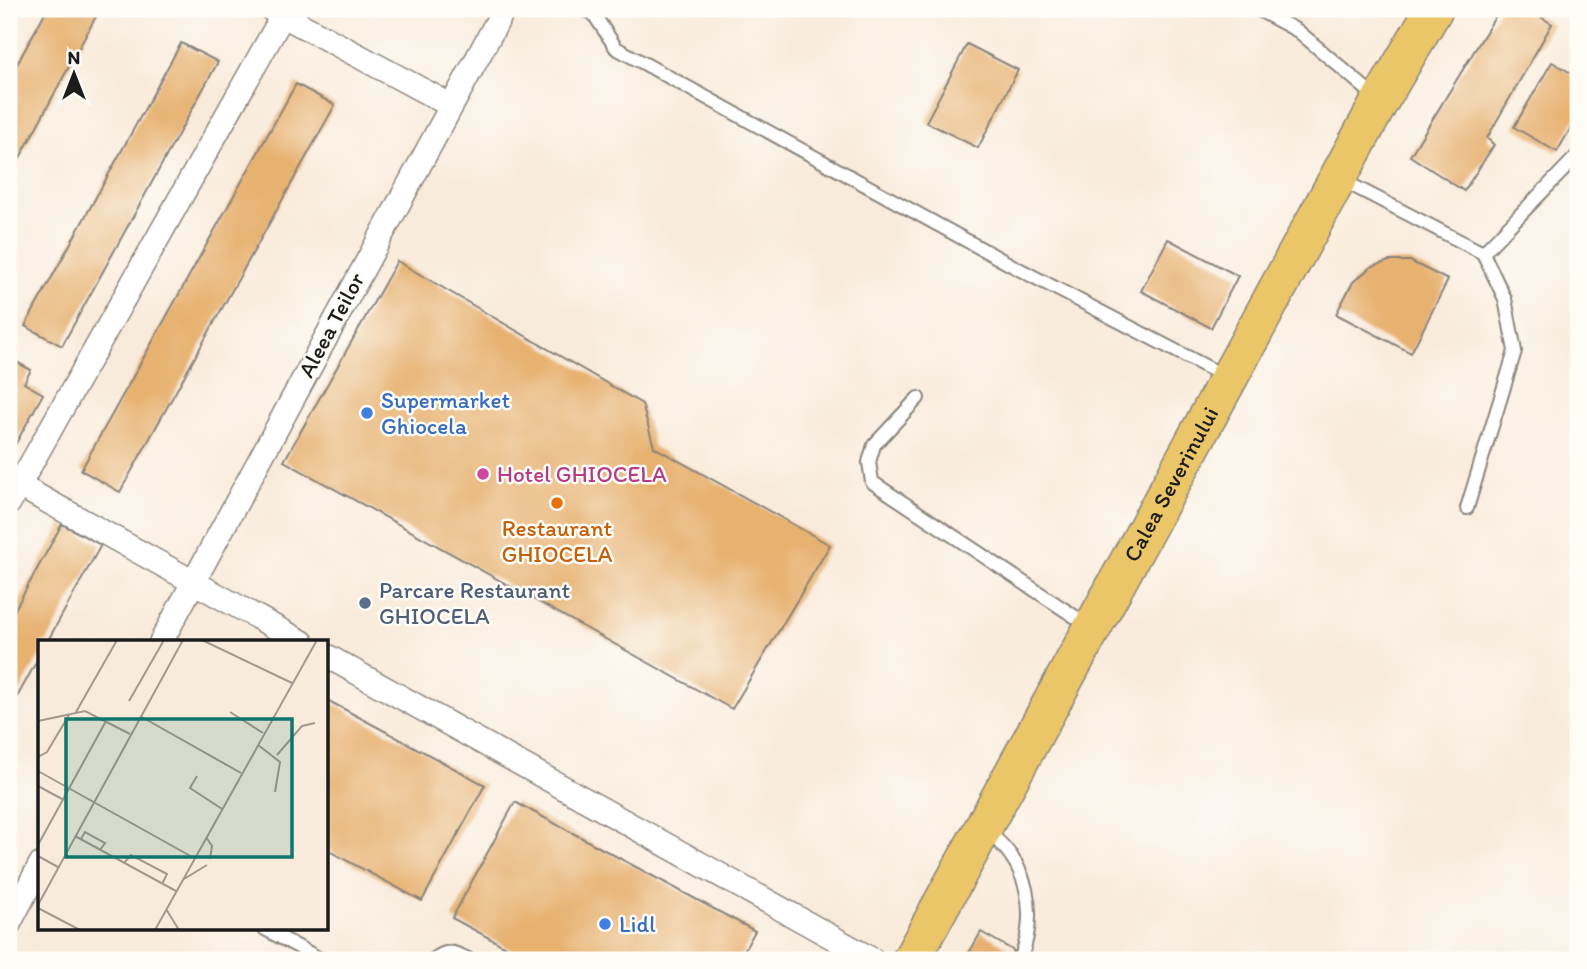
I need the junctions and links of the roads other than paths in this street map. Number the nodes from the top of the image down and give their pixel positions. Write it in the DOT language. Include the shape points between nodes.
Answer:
graph roads {
  1 [pos="504,9"];
  2 [pos="583,9"];
  3 [pos="1257,9"];
  4 [pos="1434,9"];
  5 [pos="277,12"];
  6 [pos="1380,101"];
  7 [pos="450,104"];
  8 [pos="1578,155"];
  9 [pos="1339,178"];
  10 [pos="1483,253"];
  11 [pos="1229,379"];
  12 [pos="918,398"];
  13 [pos="12,490"];
  14 [pos="1467,508"];
  15 [pos="193,581"];
  16 [pos="1093,628"];
  17 [pos="161,640"];
  18 [pos="298,640"];
  19 [pos="329,657"];
  20 [pos="983,828"];
  21 [pos="38,869"];
  22 [pos="9,924"];
  23 [pos="267,930"];
  24 [pos="323,960"];
  25 [pos="433,960"];
  26 [pos="470,960"];
  27 [pos="873,960"];
  28 [pos="911,960"];
  29 [pos="1020,960"];
  1 -- 7 [label="street, Aleea Teilor"];
  2 -- 11 [label="lane" via="593,13 615,48"];
  3 -- 6 [label="lane" via="1298,31"];
  4 -- 6 [label="main road, Calea Severinului"];
  5 -- 7 [label="street"];
  5 -- 13 [label="street"];
  6 -- 9 [label="main road, Calea Severinului"];
  7 -- 15 [label="street, Aleea Teilor"];
  8 -- 10 [label="lane"];
  9 -- 10 [label="lane"];
  9 -- 11 [label="main road, Calea Severinului"];
  10 -- 14 [label="lane" via="1505,299 1515,351"];
  11 -- 16 [label="main road, Calea Severinului"];
  12 -- 16 [label="lane" via="874,445 869,462 872,482"];
  13 -- 15 [label="street"];
  15 -- 17 [label="street, Aleea Teilor"];
  15 -- 18 [label="street"];
  16 -- 20 [label="main road, Calea Severinului"];
  19 -- 27 [label="street"];
  20 -- 28 [label="main road, Calea Severinului"];
  20 -- 29 [label="lane" via="1003,843 1019,865 1027,889 1025,949"];
  21 -- 22 [label="street"];
  23 -- 24 [label="lane"];
  25 -- 26 [label="lane" via="442,953 455,952"];
}
